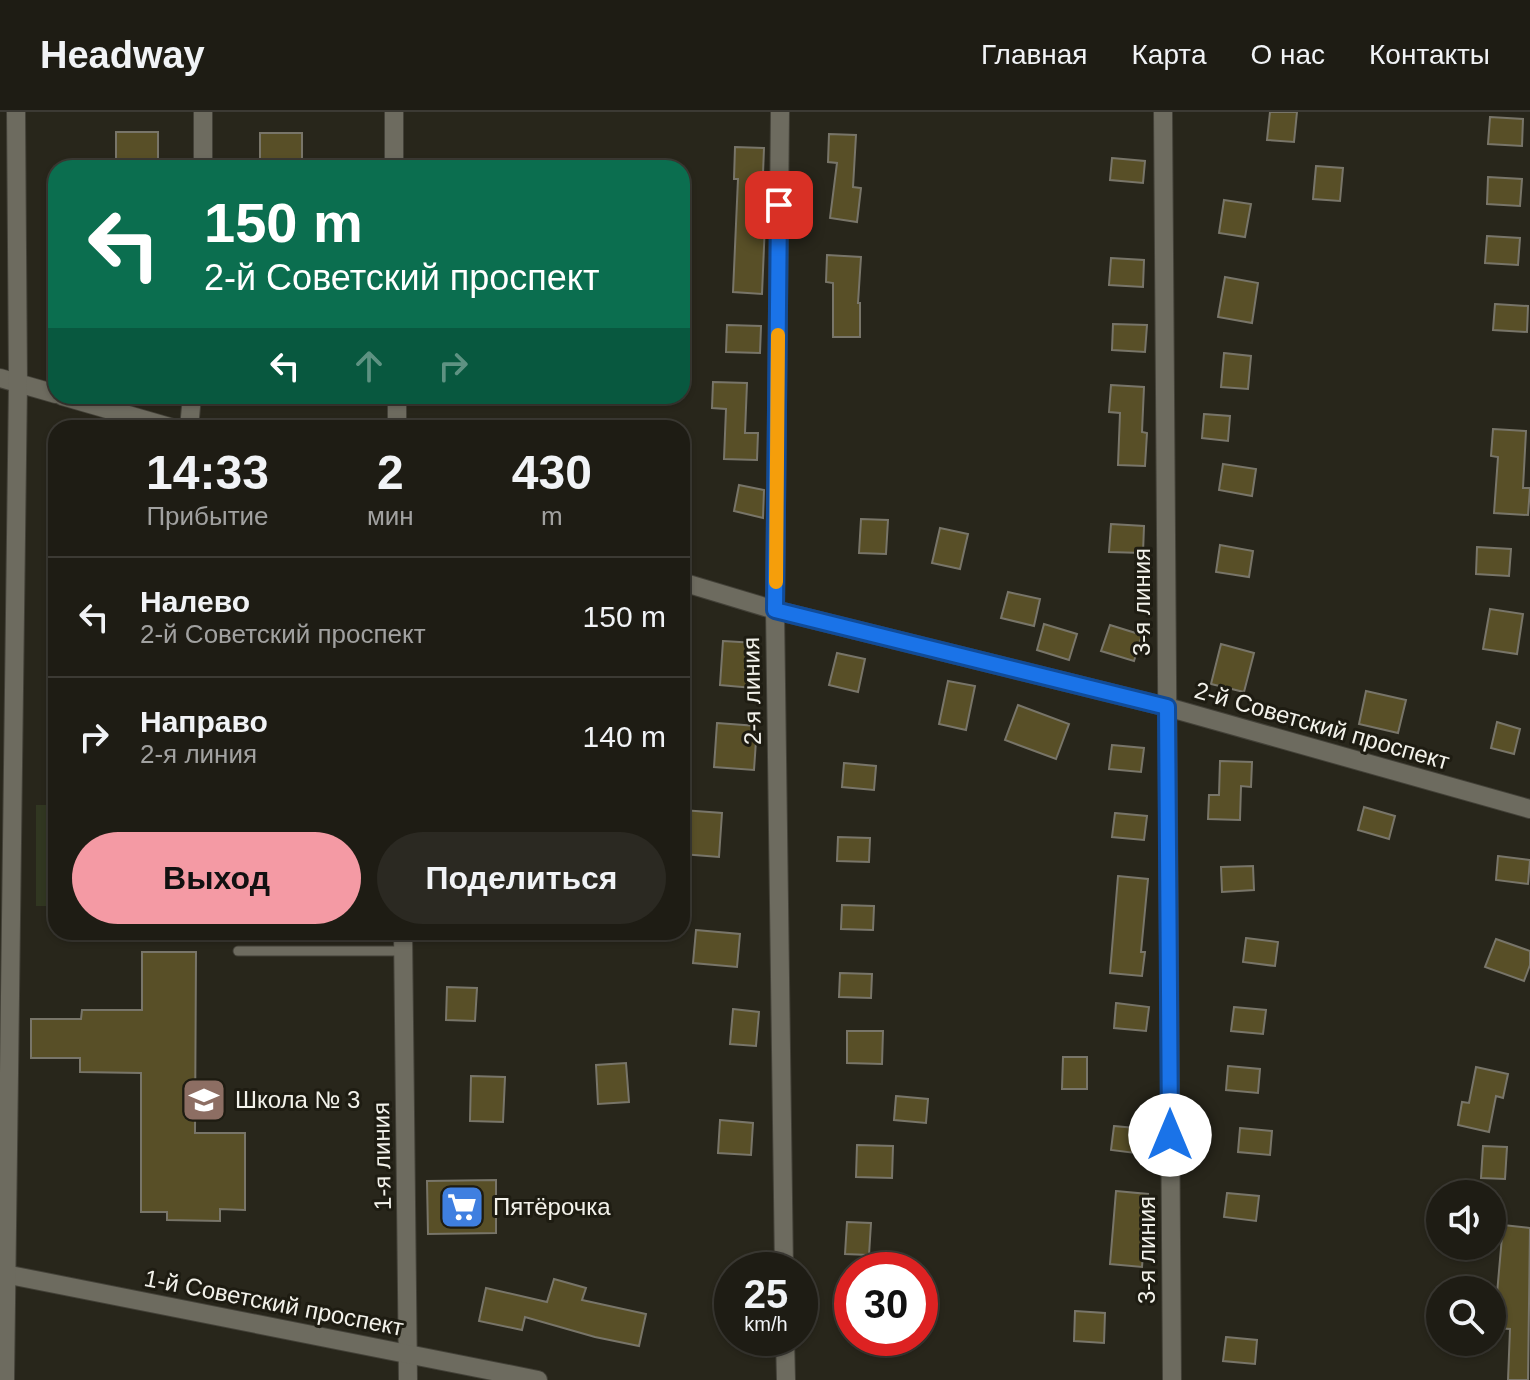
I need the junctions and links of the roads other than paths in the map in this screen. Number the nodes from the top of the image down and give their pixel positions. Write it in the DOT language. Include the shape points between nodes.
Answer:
graph roads {
  1 [pos="16,112"];
  2 [pos="203,112"];
  3 [pos="394,112"];
  4 [pos="780,112"];
  5 [pos="1163,112"];
  6 [pos="203,160"];
  7 [pos="394,160"];
  8 [pos="9,381"];
  9 [pos="48,392"];
  10 [pos="90,404"];
  11 [pos="145,420"];
  12 [pos="690,584"];
  13 [pos="775,610"];
  14 [pos="1167,707"];
  15 [pos="1530,809"];
  16 [pos="5,812"];
  17 [pos="403,940"];
  18 [pos="238,951"];
  19 [pos="404,951"];
  20 [pos="784,1252"];
  21 [pos="3,1273"];
  22 [pos="408,1354"];
  23 [pos="785,1356"];
  24 [pos="5,1380"];
  25 [pos="408,1380"];
  26 [pos="538,1380"];
  27 [pos="786,1380"];
  28 [pos="1172,1380"];
  1 -- 8 [label="street"];
  2 -- 6 [label="street"];
  3 -- 7 [label="street"];
  4 -- 13 [label="street, 2-я линия"];
  5 -- 14 [label="street, 3-я линия"];
  8 -- 9 [label="street"];
  8 -- 16 [label="street"];
  10 -- 11 [label="street"];
  12 -- 13 [label="street, 2-й Советский проспект"];
  13 -- 14 [label="street, 2-й Советский проспект"];
  13 -- 20 [label="street, 2-я линия"];
  14 -- 15 [label="street, 2-й Советский проспект"];
  14 -- 28 [label="street, 3-я линия"];
  16 -- 21 [label="street"];
  17 -- 19 [label="street, 1-я линия"];
  18 -- 19 [label="lane"];
  19 -- 22 [label="street, 1-я линия"];
  21 -- 22 [label="street, 1-й Советский проспект"];
  21 -- 24 [label="street"];
  22 -- 25 [label="street, 1-я линия"];
  22 -- 26 [label="street, 1-й Советский проспект"];
  23 -- 27 [label="street"];
}
